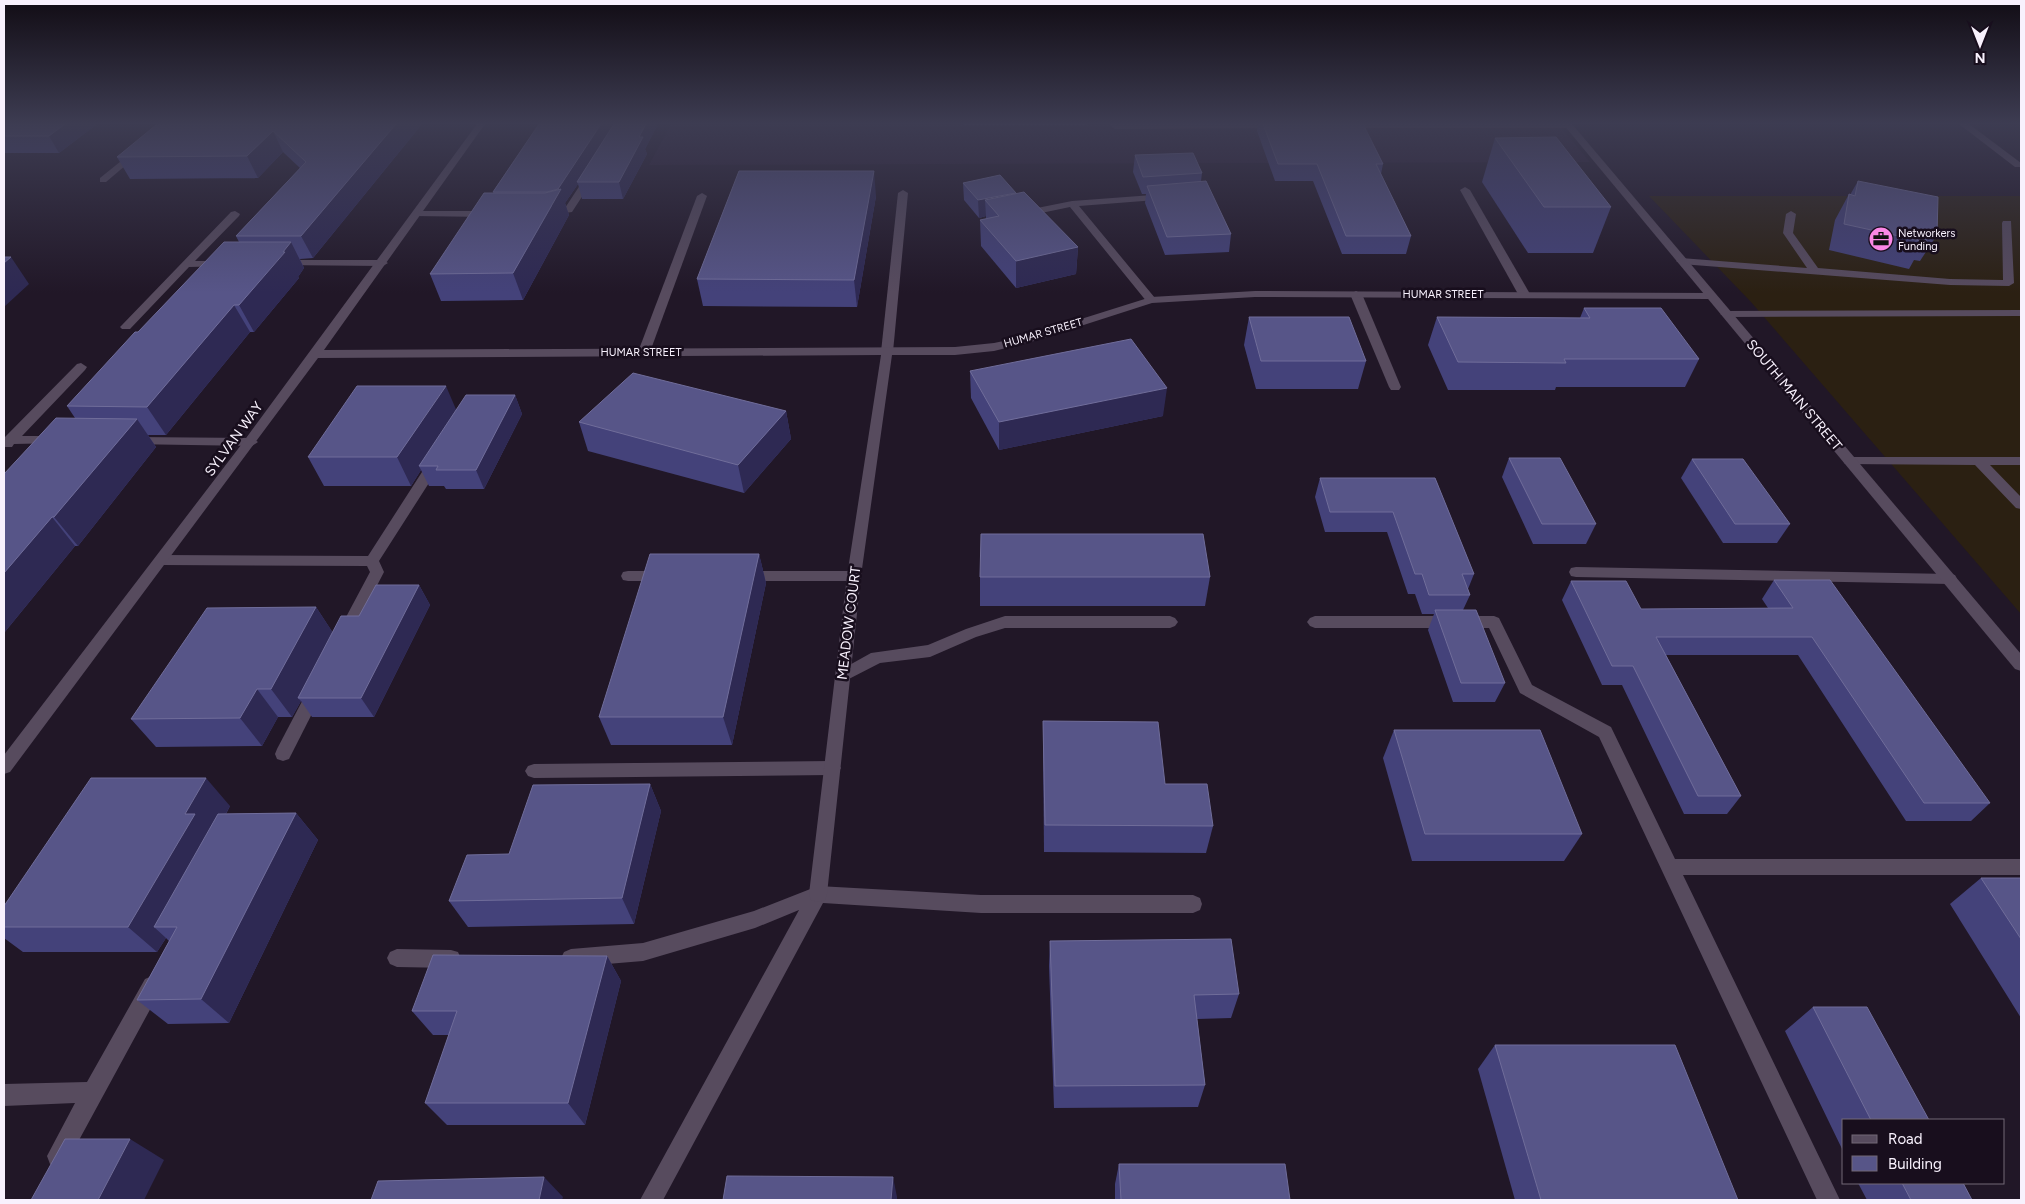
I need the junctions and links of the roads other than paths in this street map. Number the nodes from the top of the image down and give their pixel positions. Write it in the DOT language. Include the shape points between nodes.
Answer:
graph roads {
  1 [pos="441,180"];
  2 [pos="587,180"];
  3 [pos="1614,180"];
  4 [pos="1465,190"];
  5 [pos="904,193"];
  6 [pos="702,196"];
  7 [pos="1180,196"];
  8 [pos="1072,204"];
  9 [pos="235,214"];
  10 [pos="417,214"];
  11 [pos="504,214"];
  12 [pos="534,214"];
  13 [pos="1791,214"];
  14 [pos="1015,215"];
  15 [pos="2007,223"];
  16 [pos="1681,261"];
  17 [pos="275,263"];
  18 [pos="383,263"];
  19 [pos="186,264"];
  20 [pos="235,264"];
  21 [pos="1814,270"];
  22 [pos="1356,294"];
  23 [pos="1524,294"];
  24 [pos="1710,296"];
  25 [pos="1151,300"];
  26 [pos="2021,313"];
  27 [pos="1726,314"];
  28 [pos="126,327"];
  29 [pos="644,352"];
  30 [pos="887,352"];
  31 [pos="314,354"];
  32 [pos="81,367"];
  33 [pos="1395,387"];
  34 [pos="68,440"];
  35 [pos="117,441"];
  36 [pos="252,442"];
  37 [pos="7,444"];
  38 [pos="445,447"];
  39 [pos="1850,461"];
  40 [pos="2021,461"];
  41 [pos="1980,462"];
  42 [pos="2021,505"];
  43 [pos="162,560"];
  44 [pos="372,561"];
  45 [pos="1576,572"];
  46 [pos="628,576"];
  47 [pos="677,576"];
  48 [pos="726,576"];
  49 [pos="854,576"];
  50 [pos="1950,579"];
  51 [pos="1170,622"];
  52 [pos="1315,622"];
  53 [pos="336,650"];
  54 [pos="2021,665"];
  55 [pos="323,676"];
  56 [pos="843,676"];
  57 [pos="283,754"];
  58 [pos="4,768"];
  59 [pos="832,768"];
  60 [pos="534,771"];
  61 [pos="1670,867"];
  62 [pos="2021,868"];
  63 [pos="818,894"];
  64 [pos="1193,904"];
  65 [pos="397,958"];
  66 [pos="467,959"];
  67 [pos="556,959"];
  68 [pos="161,970"];
  69 [pos="93,1092"];
  70 [pos="4,1095"];
  71 [pos="47,1175"];
  72 [pos="651,1200"];
  73 [pos="1829,1200"];
  1 -- 10 [label="street, SYLVAN WAY"];
  2 -- 12 [label="street" via="568,210"];
  3 -- 16 [label="street, SOUTH MAIN STREET"];
  4 -- 23 [label="street"];
  5 -- 30 [label="street, MEADOW COURT"];
  6 -- 29 [label="street"];
  7 -- 8 [label="street"];
  8 -- 14 [label="street"];
  8 -- 25 [label="street"];
  9 -- 19 [label="street"];
  10 -- 11 [label="street"];
  10 -- 18 [label="street, SYLVAN WAY"];
  13 -- 21 [label="street" via="1788,232"];
  15 -- 21 [label="street" via="2009,283 1950,282"];
  16 -- 21 [label="street"];
  16 -- 24 [label="street, SOUTH MAIN STREET"];
  17 -- 18 [label="street"];
  18 -- 31 [label="street, SYLVAN WAY"];
  19 -- 20 [label="street"];
  19 -- 28 [label="street"];
  22 -- 23 [label="street, HUMAR STREET"];
  22 -- 25 [label="street, HUMAR STREET" via="1255,294"];
  22 -- 33 [label="street"];
  23 -- 24 [label="street, HUMAR STREET"];
  24 -- 27 [label="street, SOUTH MAIN STREET"];
  25 -- 30 [label="street, HUMAR STREET" via="1030,339 994,347"];
  26 -- 27 [label="street"];
  27 -- 39 [label="street, SOUTH MAIN STREET"];
  29 -- 30 [label="street, HUMAR STREET"];
  29 -- 31 [label="street, HUMAR STREET"];
  30 -- 49 [label="street, MEADOW COURT"];
  31 -- 36 [label="street, SYLVAN WAY"];
  32 -- 37 [label="street"];
  34 -- 37 [label="street"];
  35 -- 36 [label="street"];
  36 -- 43 [label="street, SYLVAN WAY"];
  38 -- 44 [label="street"];
  39 -- 41 [label="street"];
  39 -- 50 [label="street, SOUTH MAIN STREET"];
  40 -- 41 [label="street"];
  41 -- 42 [label="street"];
  43 -- 44 [label="street"];
  43 -- 58 [label="street, SYLVAN WAY"];
  44 -- 53 [label="street" via="377,572"];
  45 -- 50 [label="street"];
  46 -- 47 [label="street"];
  48 -- 49 [label="street"];
  49 -- 56 [label="street, MEADOW COURT"];
  50 -- 54 [label="street, SOUTH MAIN STREET"];
  51 -- 56 [label="street" via="1005,622 930,651 877,657"];
  52 -- 61 [label="street" via="1494,622 1526,689 1605,732"];
  55 -- 57 [label="street"];
  56 -- 59 [label="street, MEADOW COURT"];
  59 -- 60 [label="street"];
  59 -- 63 [label="street, MEADOW COURT"];
  61 -- 62 [label="street"];
  61 -- 73 [label="street"];
  63 -- 64 [label="street" via="982,904"];
  63 -- 67 [label="street" via="755,919 643,952"];
  63 -- 72 [label="street"];
  65 -- 66 [label="street"];
  68 -- 69 [label="street"];
  69 -- 70 [label="street"];
  69 -- 71 [label="street"];
}
